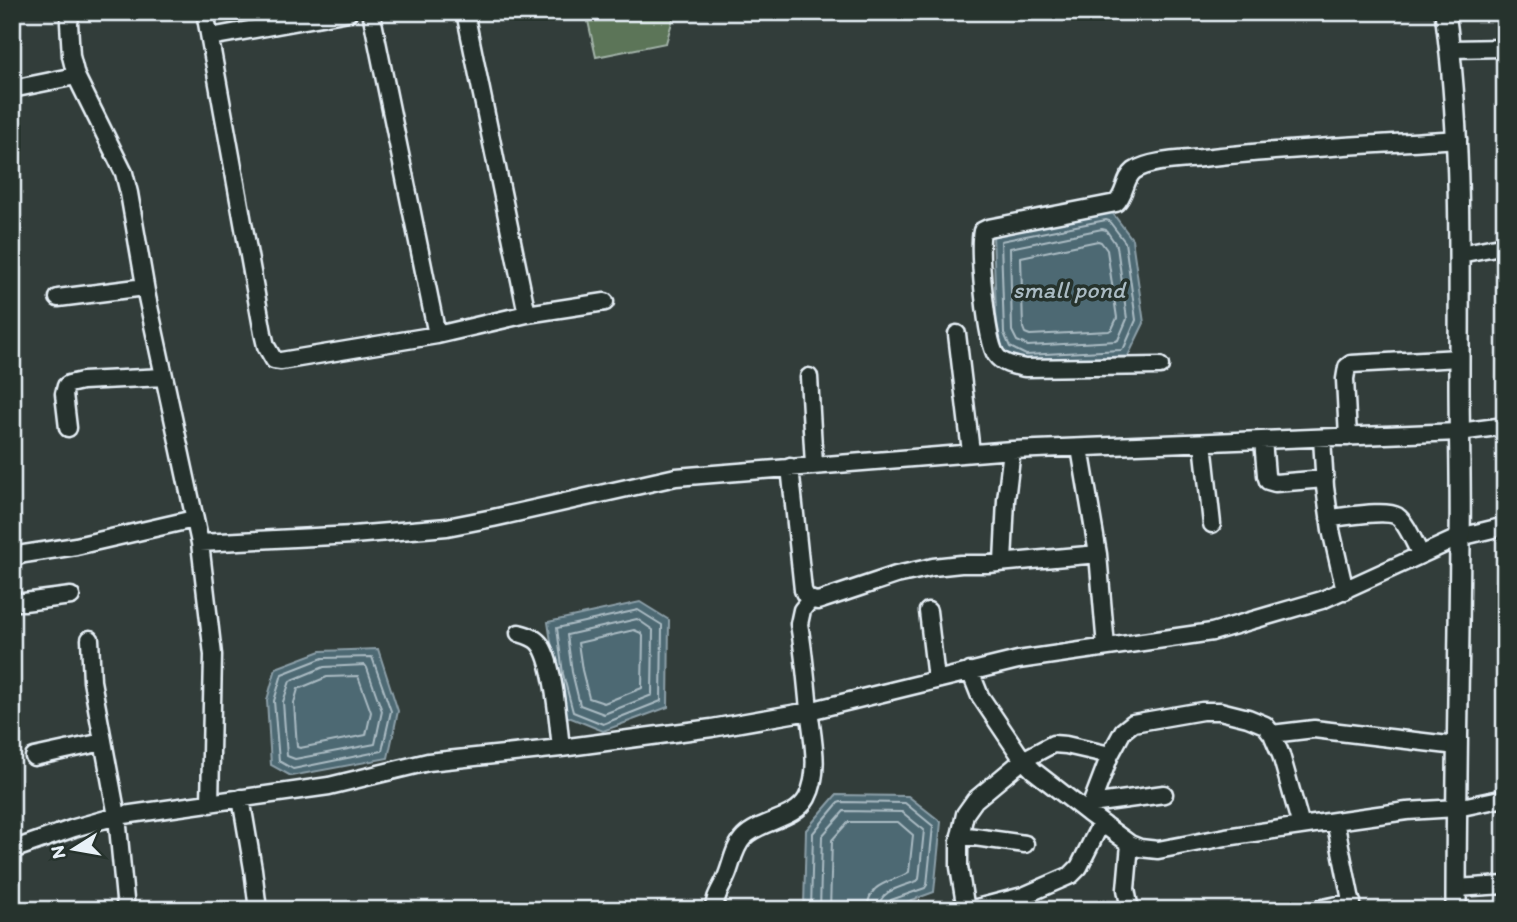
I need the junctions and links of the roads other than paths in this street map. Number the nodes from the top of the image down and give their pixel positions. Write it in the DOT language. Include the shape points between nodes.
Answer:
graph roads {
  1 [pos="71,12"];
  2 [pos="205,12"];
  3 [pos="349,12"];
  4 [pos="371,12"];
  5 [pos="465,12"];
  6 [pos="1446,12"];
  7 [pos="210,37"];
  8 [pos="1505,48"];
  9 [pos="1450,49"];
  10 [pos="76,76"];
  11 [pos="12,89"];
  12 [pos="1458,139"];
  13 [pos="1505,246"];
  14 [pos="1460,254"];
  15 [pos="145,287"];
  16 [pos="58,298"];
  17 [pos="605,302"];
  18 [pos="527,314"];
  19 [pos="957,334"];
  20 [pos="437,335"];
  21 [pos="1459,358"];
  22 [pos="1160,366"];
  23 [pos="164,377"];
  24 [pos="809,377"];
  25 [pos="1505,426"];
  26 [pos="68,428"];
  27 [pos="1459,432"];
  28 [pos="1348,437"];
  29 [pos="1322,438"];
  30 [pos="1263,440"];
  31 [pos="1203,443"];
  32 [pos="1080,448"];
  33 [pos="1012,450"];
  34 [pos="971,452"];
  35 [pos="814,465"];
  36 [pos="790,467"];
  37 [pos="1325,479"];
  38 [pos="1329,518"];
  39 [pos="194,519"];
  40 [pos="1212,524"];
  41 [pos="1505,526"];
  42 [pos="1460,537"];
  43 [pos="200,543"];
  44 [pos="1098,554"];
  45 [pos="1421,555"];
  46 [pos="12,558"];
  47 [pos="1003,562"];
  48 [pos="1345,590"];
  49 [pos="71,596"];
  50 [pos="12,598"];
  51 [pos="810,600"];
  52 [pos="928,611"];
  53 [pos="519,633"];
  54 [pos="90,639"];
  55 [pos="1106,647"];
  56 [pos="970,671"];
  57 [pos="936,680"];
  58 [pos="809,711"];
  59 [pos="1272,734"];
  60 [pos="103,742"];
  61 [pos="1457,746"];
  62 [pos="561,748"];
  63 [pos="1110,755"];
  64 [pos="34,757"];
  65 [pos="1023,760"];
  66 [pos="1164,794"];
  67 [pos="241,798"];
  68 [pos="1505,798"];
  69 [pos="210,804"];
  70 [pos="1457,808"];
  71 [pos="1093,813"];
  72 [pos="117,816"];
  73 [pos="1335,821"];
  74 [pos="1301,826"];
  75 [pos="960,835"];
  76 [pos="1025,844"];
  77 [pos="1130,844"];
  78 [pos="12,850"];
  79 [pos="1505,885"];
  80 [pos="1456,888"];
  81 [pos="1353,906"];
  82 [pos="126,910"];
  83 [pos="258,910"];
  84 [pos="714,910"];
  85 [pos="967,910"];
  86 [pos="1130,910"];
  87 [pos="1314,910"];
  88 [pos="1456,910"];
  1 -- 10 [label="street"];
  2 -- 7 [label="street"];
  3 -- 7 [label="street"];
  4 -- 20 [label="street"];
  5 -- 18 [label="street"];
  6 -- 9 [label="main road"];
  7 -- 20 [label="street" via="263,333 274,360"];
  8 -- 9 [label="street"];
  9 -- 12 [label="main road"];
  10 -- 11 [label="street"];
  10 -- 15 [label="street" via="124,173"];
  12 -- 14 [label="main road"];
  12 -- 22 [label="street" via="1259,151 1163,162 1133,172 1116,203 982,231 990,343 998,358 1025,368"];
  13 -- 14 [label="street"];
  14 -- 21 [label="main road"];
  15 -- 16 [label="street"];
  15 -- 23 [label="street"];
  17 -- 18 [label="street"];
  18 -- 20 [label="street"];
  19 -- 34 [label="street"];
  21 -- 27 [label="main road"];
  21 -- 28 [label="street" via="1351,364 1345,379"];
  23 -- 26 [label="street" via="69,384 64,394"];
  23 -- 39 [label="street"];
  24 -- 35 [label="street"];
  25 -- 27 [label="street"];
  27 -- 28 [label="street"];
  27 -- 42 [label="main road"];
  28 -- 29 [label="street"];
  29 -- 30 [label="street"];
  29 -- 37 [label="street"];
  30 -- 31 [label="street"];
  30 -- 37 [label="street" via="1268,481"];
  31 -- 32 [label="street"];
  31 -- 40 [label="street"];
  32 -- 33 [label="street"];
  32 -- 44 [label="street"];
  33 -- 34 [label="street"];
  33 -- 47 [label="street"];
  34 -- 35 [label="street"];
  35 -- 36 [label="street"];
  36 -- 43 [label="street" via="676,477 447,527"];
  36 -- 51 [label="street" via="803,590"];
  37 -- 38 [label="street"];
  38 -- 45 [label="street" via="1394,514"];
  38 -- 48 [label="street"];
  39 -- 43 [label="street"];
  39 -- 46 [label="street"];
  41 -- 42 [label="street"];
  42 -- 45 [label="street"];
  42 -- 61 [label="main road"];
  43 -- 69 [label="street" via="213,655"];
  44 -- 47 [label="street"];
  44 -- 55 [label="street"];
  45 -- 48 [label="street"];
  47 -- 51 [label="street" via="933,567"];
  48 -- 55 [label="street" via="1212,632"];
  49 -- 50 [label="street" via="24,602"];
  51 -- 58 [label="street" via="799,624"];
  52 -- 57 [label="street"];
  53 -- 62 [label="street" via="538,641 544,649"];
  54 -- 60 [label="street"];
  55 -- 56 [label="street"];
  56 -- 57 [label="street"];
  56 -- 65 [label="street" via="979,696"];
  57 -- 58 [label="street"];
  58 -- 62 [label="street"];
  58 -- 84 [label="street" via="814,763 807,799 798,809 743,838 714,900"];
  59 -- 61 [label="street" via="1314,729"];
  59 -- 63 [label="street" via="1265,725 1248,718 1202,711 1133,723"];
  59 -- 74 [label="street"];
  60 -- 64 [label="street"];
  60 -- 72 [label="street"];
  61 -- 70 [label="main road"];
  62 -- 67 [label="street" via="428,762 328,786"];
  63 -- 65 [label="street" via="1059,744"];
  63 -- 71 [label="street"];
  65 -- 71 [label="street"];
  65 -- 75 [label="street" via="975,800 965,814"];
  66 -- 71 [label="street"];
  67 -- 69 [label="street"];
  67 -- 83 [label="street"];
  68 -- 70 [label="street"];
  69 -- 72 [label="street"];
  70 -- 73 [label="street"];
  70 -- 80 [label="main road"];
  71 -- 77 [label="street"];
  71 -- 85 [label="street" via="1079,867 1071,875 1023,895"];
  72 -- 78 [label="street"];
  72 -- 82 [label="street"];
  73 -- 74 [label="street"];
  73 -- 81 [label="street"];
  74 -- 77 [label="street" via="1158,849"];
  75 -- 76 [label="street"];
  75 -- 85 [label="street" via="958,867"];
  77 -- 86 [label="street" via="1126,889"];
  79 -- 80 [label="street"];
  80 -- 88 [label="main road"];
  81 -- 87 [label="street"];
}
